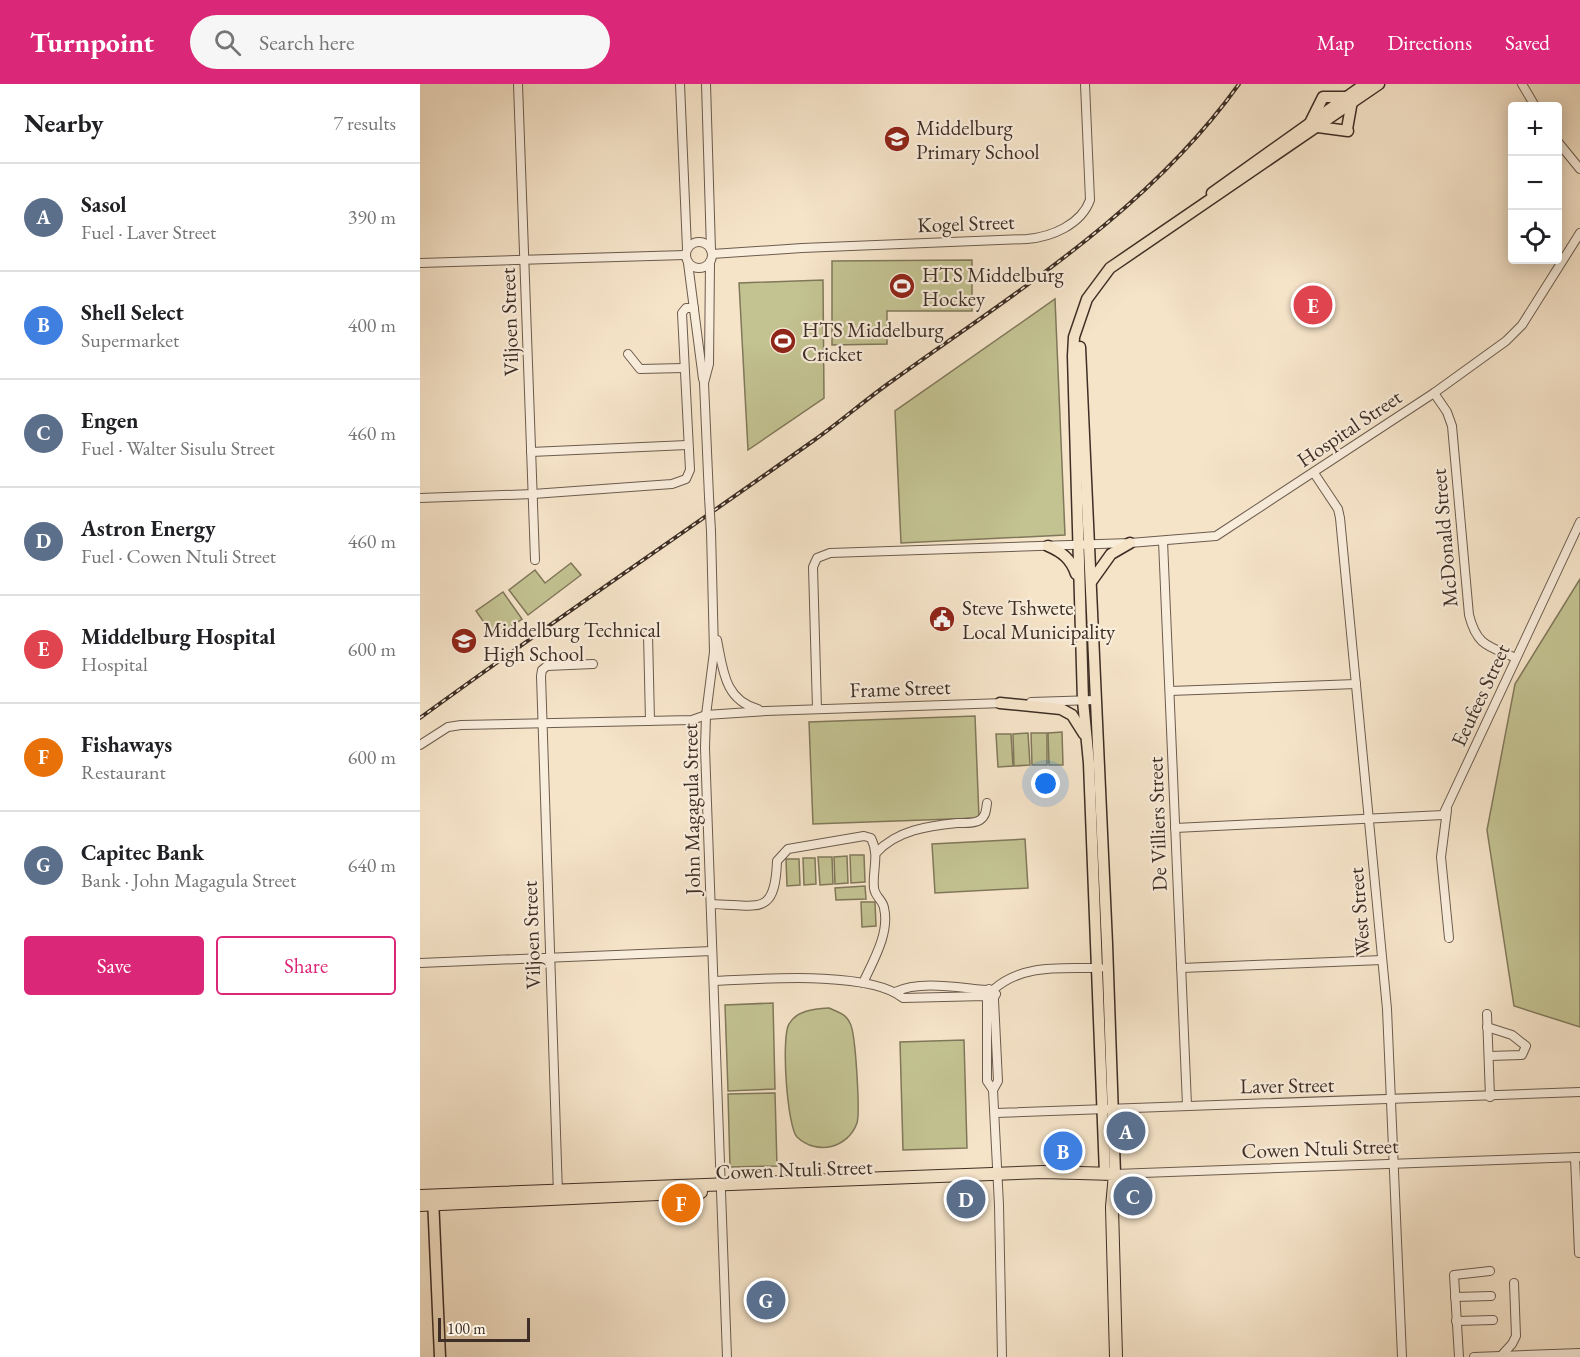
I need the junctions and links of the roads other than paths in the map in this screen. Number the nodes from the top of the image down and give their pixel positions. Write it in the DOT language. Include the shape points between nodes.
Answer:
graph roads {
  1 [pos="518,84"];
  2 [pos="680,84"];
  3 [pos="706,84"];
  4 [pos="1085,84"];
  5 [pos="1365,84"];
  6 [pos="1379,84"];
  7 [pos="1522,84"];
  8 [pos="1349,99"];
  9 [pos="1533,102"];
  10 [pos="1314,125"];
  11 [pos="1562,148"];
  12 [pos="1580,169"];
  13 [pos="1580,232"];
  14 [pos="711,255"];
  15 [pos="687,256"];
  16 [pos="524,259"];
  17 [pos="420,263"];
  18 [pos="694,308"];
  19 [pos="628,354"];
  20 [pos="683,368"];
  21 [pos="704,384"];
  22 [pos="1434,393"];
  23 [pos="687,444"];
  24 [pos="531,452"];
  25 [pos="1314,473"];
  26 [pos="533,494"];
  27 [pos="420,498"];
  28 [pos="1580,522"];
  29 [pos="1163,541"];
  30 [pos="1130,543"];
  31 [pos="1083,544"];
  32 [pos="1048,546"];
  33 [pos="535,560"];
  34 [pos="1079,580"];
  35 [pos="1090,583"];
  36 [pos="714,626"];
  37 [pos="648,634"];
  38 [pos="1516,658"];
  39 [pos="593,664"];
  40 [pos="1356,684"];
  41 [pos="1170,691"];
  42 [pos="1083,700"];
  43 [pos="1095,700"];
  44 [pos="1000,703"];
  45 [pos="818,709"];
  46 [pos="766,711"];
  47 [pos="706,715"];
  48 [pos="650,721"];
  49 [pos="541,724"];
  50 [pos="1086,740"];
  51 [pos="420,745"];
  52 [pos="1094,763"];
  53 [pos="987,803"];
  54 [pos="1447,809"];
  55 [pos="1369,820"];
  56 [pos="1175,828"];
  57 [pos="876,853"];
  58 [pos="711,904"];
  59 [pos="1449,938"];
  60 [pos="712,951"];
  61 [pos="550,958"];
  62 [pos="1382,960"];
  63 [pos="420,963"];
  64 [pos="1103,968"];
  65 [pos="1181,968"];
  66 [pos="714,981"];
  67 [pos="863,983"];
  68 [pos="989,995"];
  69 [pos="1487,1014"];
  70 [pos="1487,1027"];
  71 [pos="997,1037"];
  72 [pos="986,1038"];
  73 [pos="1489,1056"];
  74 [pos="993,1090"];
  75 [pos="1580,1092"];
  76 [pos="1490,1097"];
  77 [pos="1392,1101"];
  78 [pos="1187,1106"];
  79 [pos="1106,1108"];
  80 [pos="995,1113"];
  81 [pos="1577,1157"];
  82 [pos="1394,1165"];
  83 [pos="1110,1174"];
  84 [pos="998,1177"];
  85 [pos="719,1187"];
  86 [pos="558,1194"];
  87 [pos="429,1198"];
  88 [pos="420,1205"];
  89 [pos="1579,1253"];
  90 [pos="1490,1271"];
  91 [pos="1514,1283"];
  92 [pos="1491,1296"];
  93 [pos="1455,1297"];
  94 [pos="1493,1320"];
  95 [pos="1456,1321"];
  96 [pos="1580,1353"];
  97 [pos="1501,1356"];
  98 [pos="440,1357"];
  99 [pos="726,1357"];
  100 [pos="1002,1357"];
  101 [pos="1116,1357"];
  102 [pos="1402,1357"];
  103 [pos="1459,1357"];
  104 [pos="1474,1357"];
  1 -- 16 [label="street, Viljoen Street"];
  2 -- 15 [label="street"];
  3 -- 14 [label="street, John Magagula Street"];
  4 -- 14 [label="street, Kogel Street" via="1090,200 1070,225 1052,234 1027,239"];
  5 -- 8 [label="main road"];
  6 -- 8 [label="main road"];
  7 -- 9 [label="street"];
  8 -- 10 [label="main road"];
  8 -- 10 [label="main road" via="1323,97"];
  8 -- 10 [label="main road" via="1348,130"];
  10 -- 31 [label="main road" via="1110,268 1092,290 1078,328"];
  11 -- 12 [label="street"];
  13 -- 22 [label="street, Hospital Street" via="1522,325"];
  14 -- 15 [label="street" via="697,268"];
  14 -- 15 [label="street" via="699,242"];
  14 -- 21 [label="street, John Magagula Street" via="709,364"];
  15 -- 16 [label="street"];
  15 -- 18 [label="street"];
  16 -- 17 [label="street"];
  16 -- 24 [label="street, Viljoen Street"];
  18 -- 20 [label="street" via="686,308 682,313"];
  18 -- 21 [label="street"];
  19 -- 20 [label="street" via="640,369"];
  20 -- 23 [label="street"];
  21 -- 36 [label="street, John Magagula Street, bridge"];
  22 -- 25 [label="street, Hospital Street"];
  22 -- 38 [label="street, McDonald Street" via="1452,426 1472,628 1482,644"];
  23 -- 24 [label="street"];
  23 -- 26 [label="street" via="690,470 686,479 672,484"];
  24 -- 26 [label="street, Viljoen Street"];
  25 -- 29 [label="street, Hospital Street" via="1216,536"];
  25 -- 40 [label="street, West Street" via="1340,518"];
  26 -- 27 [label="street"];
  26 -- 33 [label="street, Viljoen Street"];
  28 -- 38 [label="street, Eeufees Street"];
  29 -- 30 [label="street, Hospital Street"];
  29 -- 41 [label="street, De Villiers Street"];
  30 -- 31 [label="street, Hospital Street"];
  30 -- 35 [label="main road" via="1111,554"];
  31 -- 32 [label="street, Hospital Street"];
  31 -- 34 [label="main road"];
  31 -- 35 [label="main road"];
  32 -- 34 [label="main road" via="1065,555"];
  32 -- 45 [label="street, Hospital Street" via="830,553 817,558 813,567"];
  34 -- 42 [label="main road"];
  35 -- 43 [label="main road"];
  36 -- 46 [label="street" via="725,679 732,693 741,703"];
  36 -- 47 [label="street, John Magagula Street"];
  37 -- 48 [label="street"];
  38 -- 54 [label="street, Eeufees Street"];
  39 -- 49 [label="street, Viljoen Street" via="553,665 542,670"];
  40 -- 41 [label="street"];
  40 -- 55 [label="street, West Street"];
  41 -- 56 [label="street, De Villiers Street"];
  42 -- 43 [label="street, Frame Street"];
  42 -- 44 [label="street, Frame Street"];
  42 -- 50 [label="main road"];
  43 -- 52 [label="main road"];
  44 -- 45 [label="street, Frame Street"];
  44 -- 50 [label="main road" via="1069,712"];
  45 -- 46 [label="street, Frame Street"];
  46 -- 47 [label="street, Frame Street"];
  47 -- 48 [label="street, Frame Street" via="692,720"];
  47 -- 58 [label="street, John Magagula Street"];
  48 -- 49 [label="street, Frame Street"];
  49 -- 51 [label="street, Frame Street" via="454,726"];
  49 -- 61 [label="street, Viljoen Street"];
  50 -- 52 [label="main road"];
  52 -- 64 [label="main road"];
  53 -- 57 [label="street" via="985,813 976,822 932,826 903,834 892,838"];
  54 -- 55 [label="street" via="1437,817"];
  54 -- 59 [label="street, Eeufees Street" via="1440,857"];
  55 -- 56 [label="street"];
  55 -- 62 [label="street, West Street"];
  56 -- 65 [label="street, De Villiers Street"];
  57 -- 58 [label="street" via="871,838 864,836 788,849 777,861 776,886 768,902"];
  57 -- 67 [label="street" via="874,888 884,904 884,932"];
  58 -- 60 [label="street, John Magagula Street"];
  60 -- 61 [label="street"];
  60 -- 66 [label="street, John Magagula Street"];
  61 -- 63 [label="street"];
  61 -- 86 [label="street, Viljoen Street"];
  62 -- 65 [label="street"];
  62 -- 77 [label="street, West Street"];
  64 -- 68 [label="street" via="1018,973"];
  64 -- 79 [label="main road"];
  65 -- 78 [label="street, De Villiers Street"];
  66 -- 67 [label="street"];
  66 -- 85 [label="street, John Magagula Street"];
  67 -- 68 [label="street" via="903,998"];
  68 -- 71 [label="street"];
  68 -- 72 [label="street"];
  69 -- 70 [label="street"];
  70 -- 73 [label="street"];
  70 -- 73 [label="street" via="1512,1035 1526,1047 1521,1055"];
  71 -- 72 [label="street"];
  71 -- 74 [label="street" via="998,1081"];
  72 -- 74 [label="street" via="987,1081"];
  73 -- 76 [label="street"];
  74 -- 80 [label="street"];
  75 -- 76 [label="street, Laver Street"];
  76 -- 77 [label="street, Laver Street"];
  77 -- 78 [label="street, Laver Street"];
  77 -- 82 [label="street, West Street"];
  78 -- 79 [label="street, Laver Street"];
  79 -- 80 [label="street, Laver Street"];
  79 -- 83 [label="main road"];
  80 -- 84 [label="street"];
  81 -- 82 [label="street, Cowen Ntuli Street"];
  81 -- 89 [label="street"];
  82 -- 83 [label="street, Cowen Ntuli Street"];
  82 -- 102 [label="street, West Street"];
  83 -- 84 [label="highway, Cowen Ntuli Street"];
  83 -- 101 [label="highway"];
  84 -- 85 [label="highway, Cowen Ntuli Street"];
  84 -- 100 [label="street"];
  85 -- 86 [label="highway, Cowen Ntuli Street"];
  85 -- 99 [label="street, John Magagula Street"];
  86 -- 87 [label="highway, Cowen Ntuli Street"];
  87 -- 88 [label="highway, Cowen Ntuli Street"];
  87 -- 98 [label="main road"];
  90 -- 93 [label="street" via="1454,1275"];
  91 -- 97 [label="street" via="1516,1336"];
  92 -- 93 [label="street"];
  93 -- 95 [label="street"];
  94 -- 95 [label="street"];
  95 -- 103 [label="street"];
  96 -- 97 [label="street"];
  97 -- 104 [label="street"];
}
